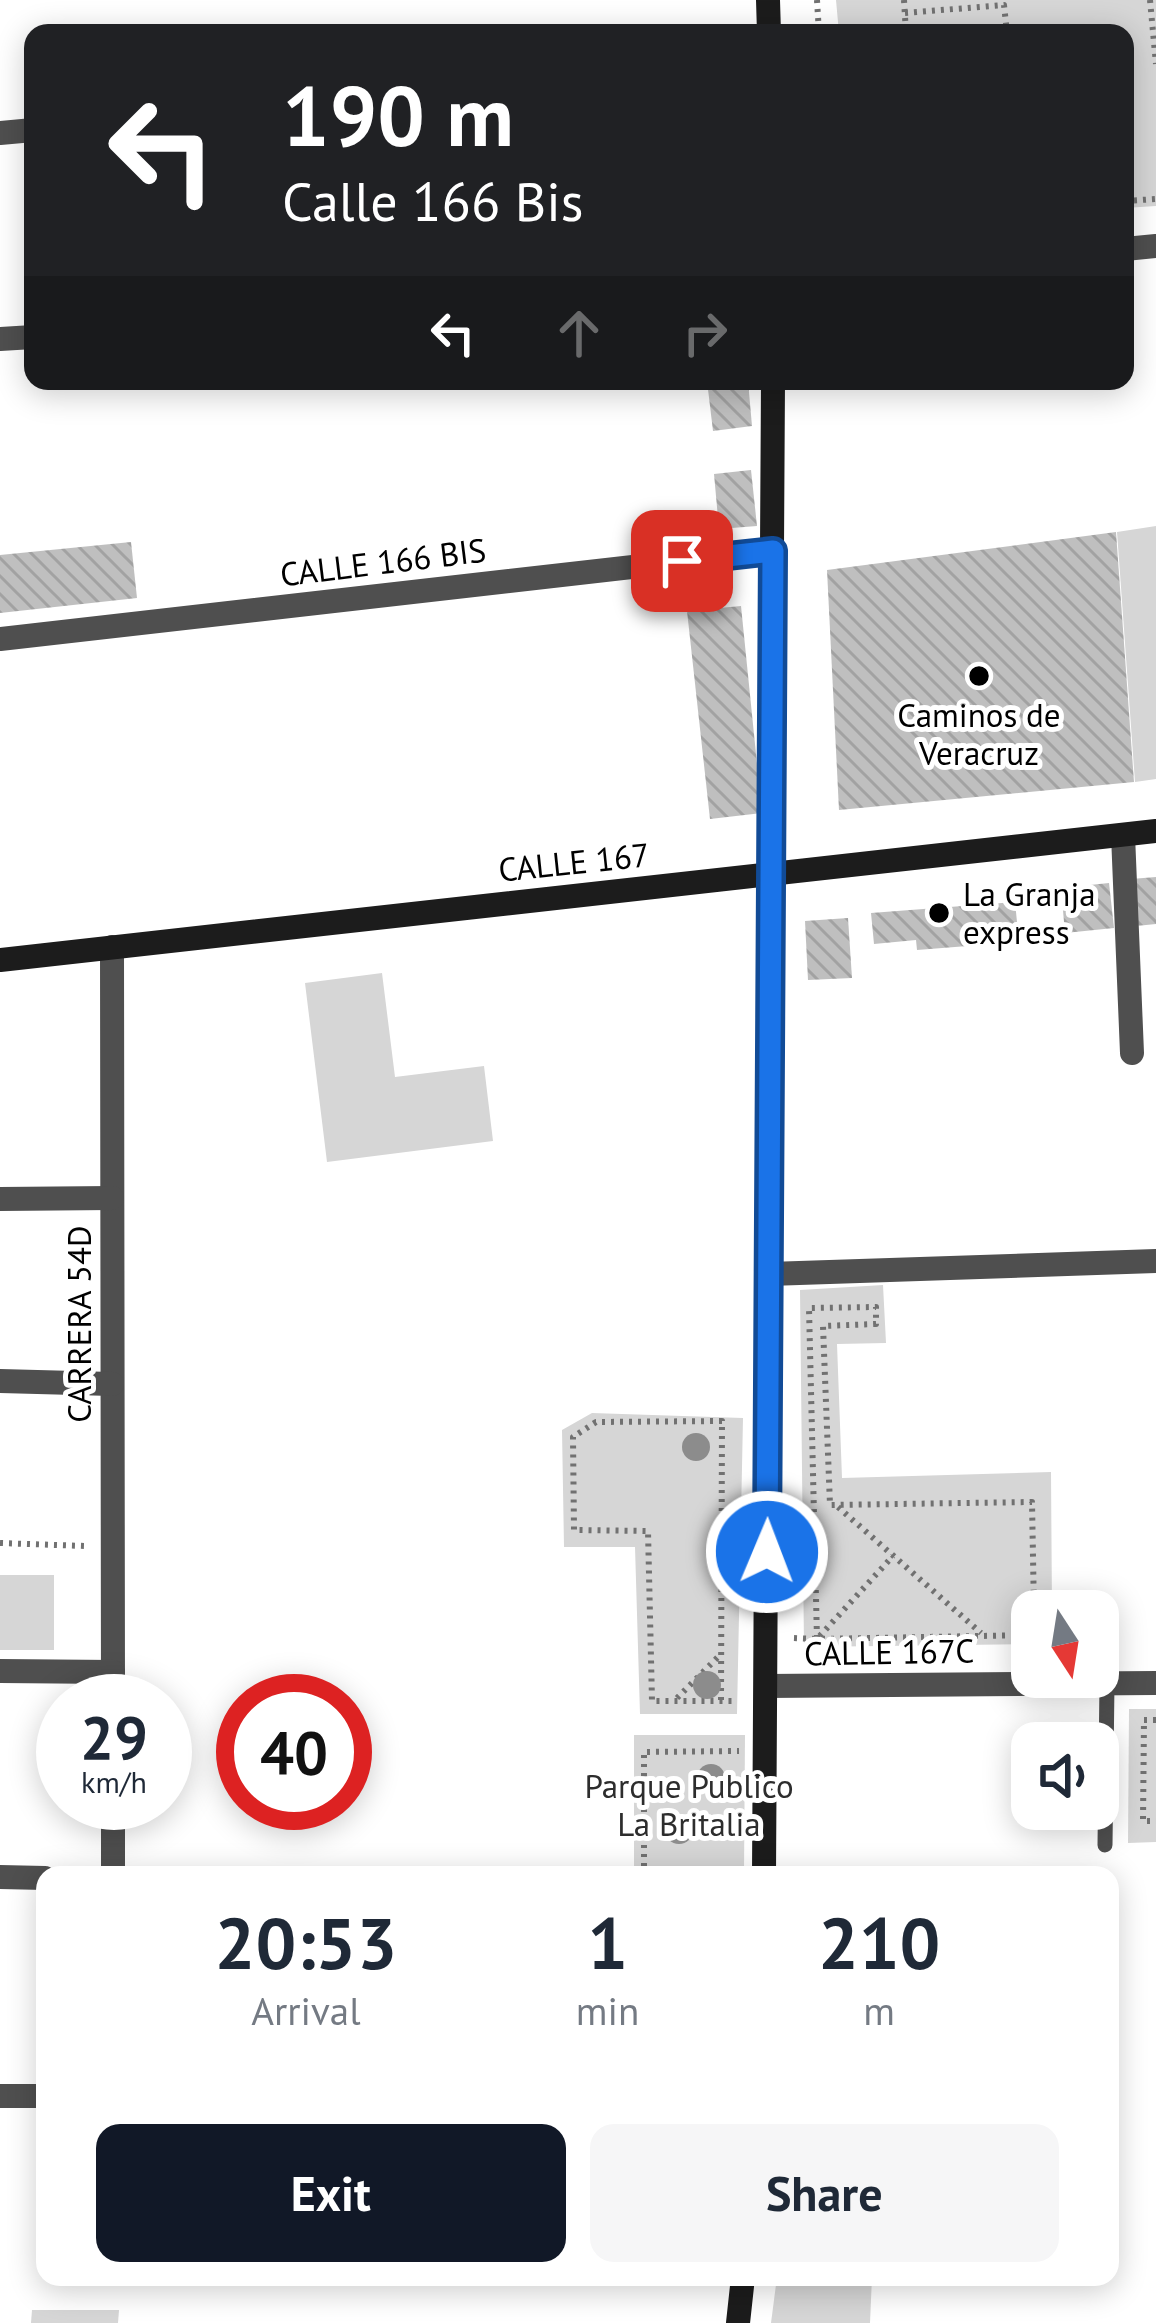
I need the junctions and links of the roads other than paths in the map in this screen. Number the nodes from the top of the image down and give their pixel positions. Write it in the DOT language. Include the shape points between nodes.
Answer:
graph roads {
  1 [pos="773,390"];
  2 [pos="773,551"];
  3 [pos="0,639"];
  4 [pos="1156,832"];
  5 [pos="1123,835"];
  6 [pos="773,872"];
  7 [pos="112,947"];
  8 [pos="0,960"];
  9 [pos="1132,1053"];
  10 [pos="0,1198"];
  11 [pos="112,1198"];
  12 [pos="1156,1261"];
  13 [pos="770,1274"];
  14 [pos="0,1381"];
  15 [pos="112,1384"];
  16 [pos="0,1671"];
  17 [pos="112,1672"];
  18 [pos="1119,1682"];
  19 [pos="1011,1683"];
  20 [pos="1156,1683"];
  21 [pos="766,1686"];
  22 [pos="1106,1698"];
  23 [pos="113,1830"];
  24 [pos="1105,1845"];
  25 [pos="113,1866"];
  26 [pos="764,1866"];
  27 [pos="0,1877"];
  28 [pos="36,1878"];
  29 [pos="0,2096"];
  30 [pos="36,2096"];
  31 [pos="742,2286"];
  32 [pos="738,2323"];
  1 -- 2 [label="street"];
  2 -- 3 [label="street, CALLE 166 BIS"];
  2 -- 6 [label="street"];
  4 -- 5 [label="street, CALLE 167"];
  5 -- 6 [label="street, CALLE 167"];
  5 -- 9 [label="street"];
  6 -- 7 [label="street, CALLE 167"];
  6 -- 13 [label="street"];
  7 -- 8 [label="street, CALLE 167"];
  7 -- 11 [label="street, CARRERA 54D"];
  10 -- 11 [label="street"];
  11 -- 15 [label="street, CARRERA 54D"];
  12 -- 13 [label="street"];
  13 -- 21 [label="street"];
  14 -- 15 [label="street"];
  15 -- 17 [label="street, CARRERA 54D"];
  16 -- 17 [label="street"];
  18 -- 20 [label="street, CALLE 167C"];
  19 -- 21 [label="street, CALLE 167C"];
  21 -- 26 [label="street"];
  22 -- 24 [label="lane"];
  23 -- 25 [label="street"];
  27 -- 28 [label="street"];
  29 -- 30 [label="street"];
  31 -- 32 [label="street"];
}
